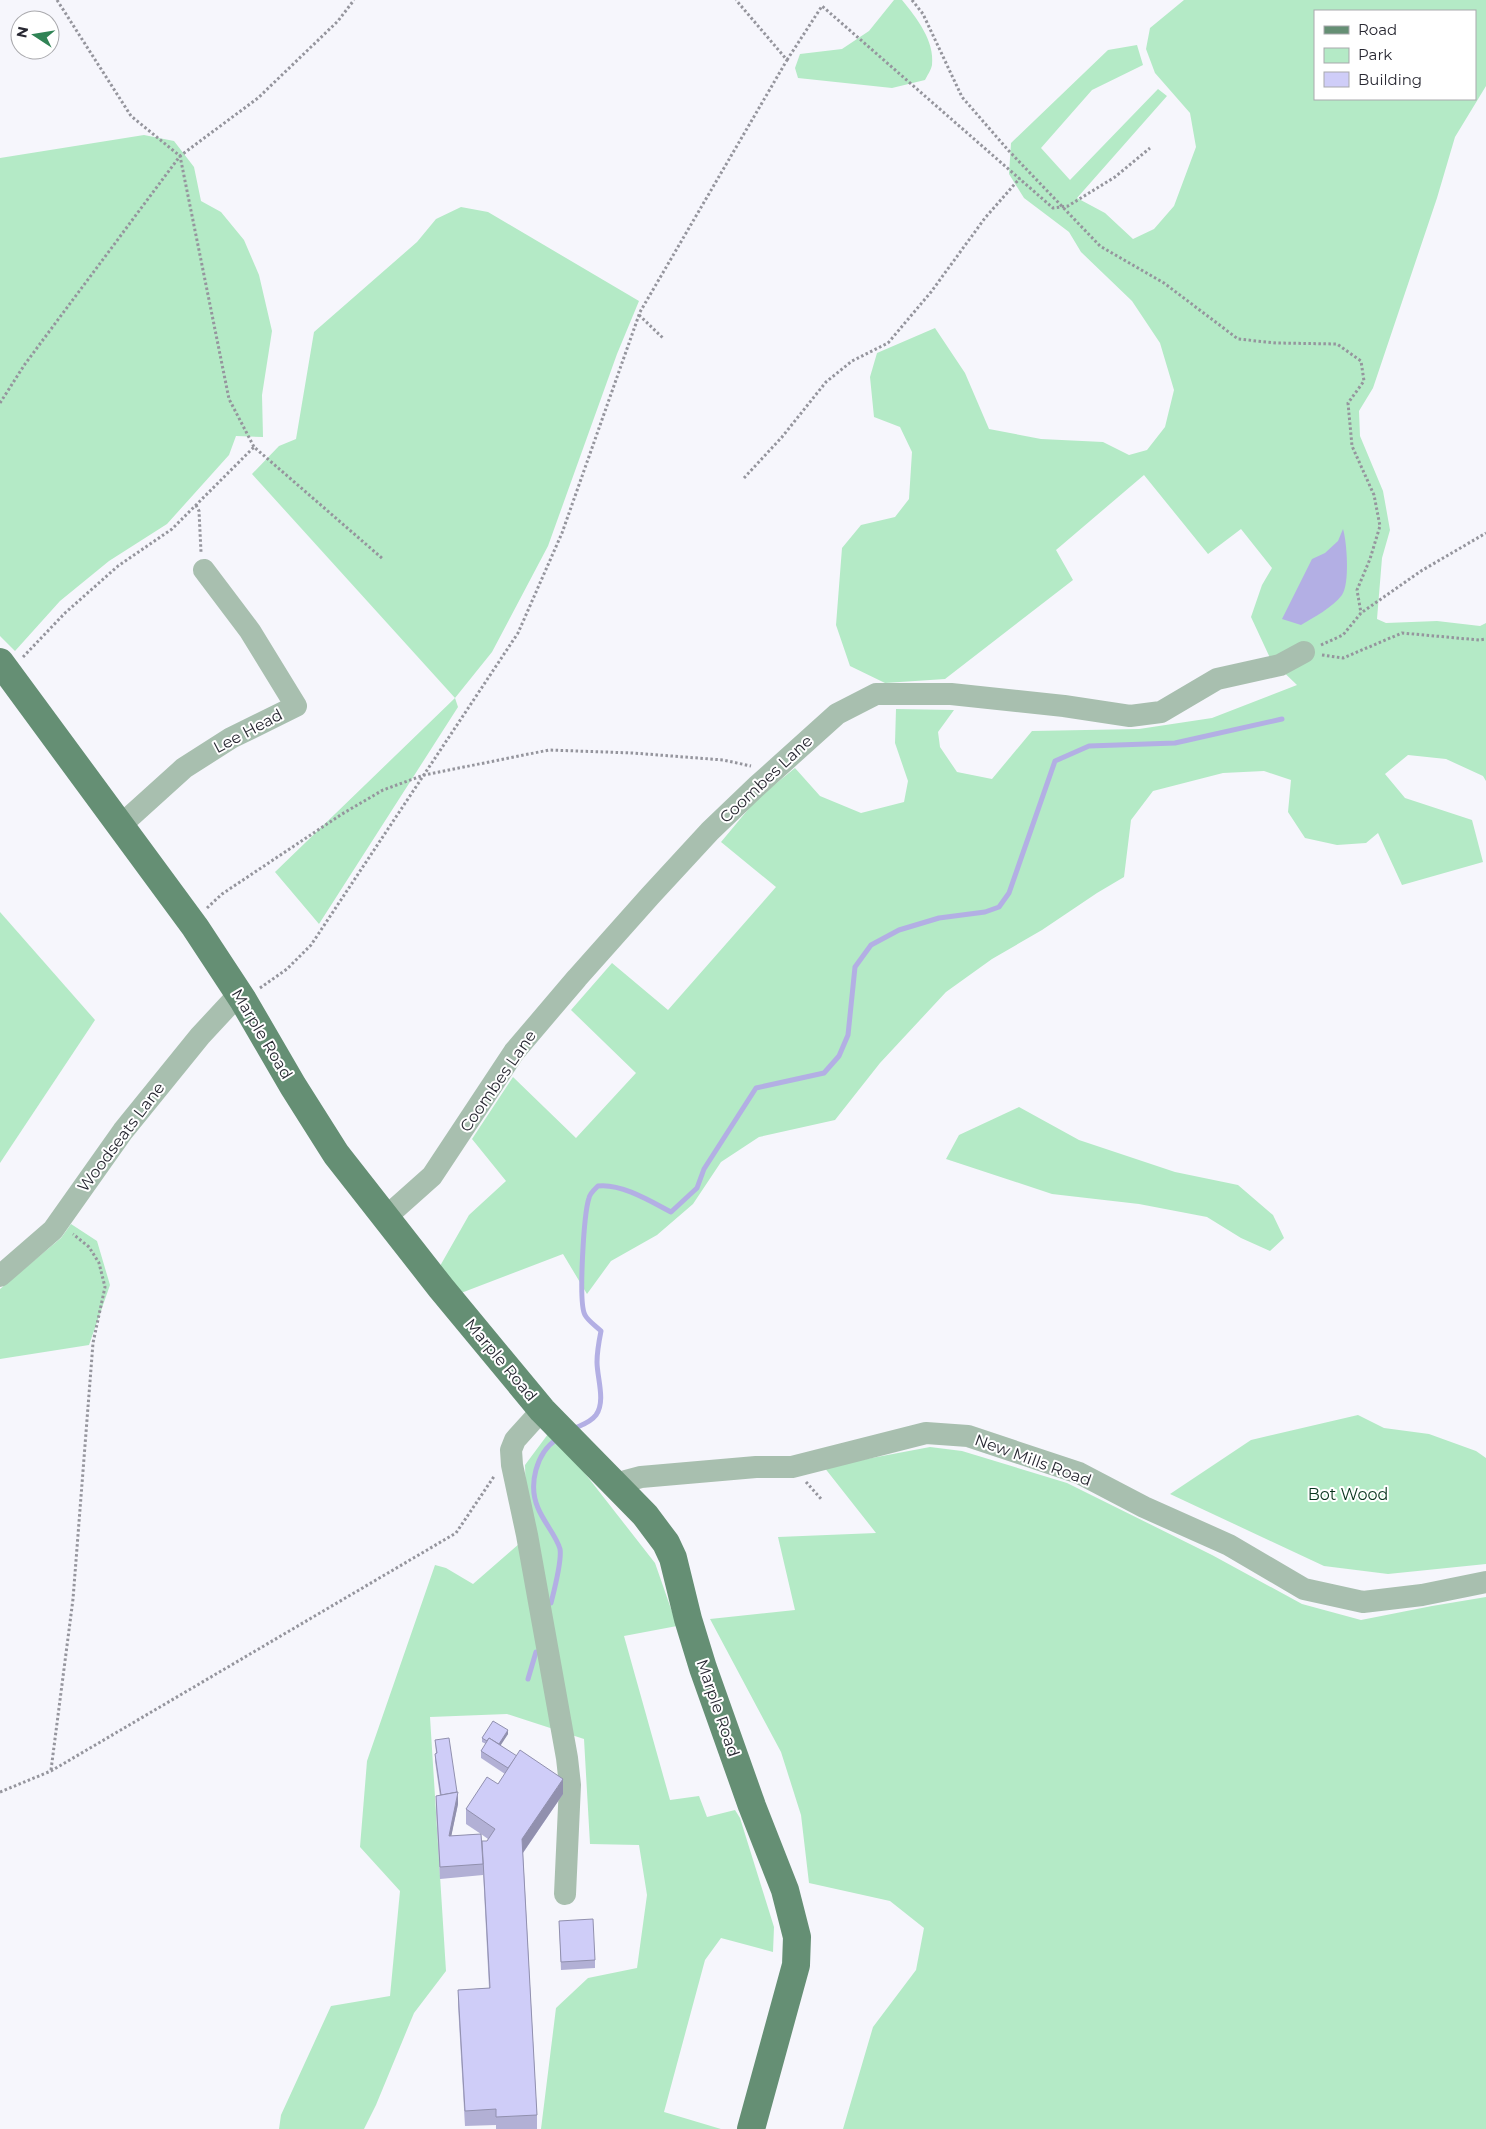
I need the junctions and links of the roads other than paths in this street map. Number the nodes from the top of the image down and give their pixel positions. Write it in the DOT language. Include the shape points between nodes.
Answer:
graph roads {
  1 [pos="204,570"];
  2 [pos="1304,652"];
  3 [pos="4,667"];
  4 [pos="121,825"];
  5 [pos="241,997"];
  6 [pos="386,1217"];
  7 [pos="0,1276"];
  8 [pos="550,1418"];
  9 [pos="619,1488"];
  10 [pos="1486,1582"];
  11 [pos="565,1894"];
  12 [pos="751,2129"];
  1 -- 4 [label="street, Lee Head" via="250,631 296,706 231,738 184,768"];
  2 -- 6 [label="street, Coombes Lane" via="1280,665 1217,679 1161,712 1130,716 951,694 876,694 838,714 710,831 577,978 514,1052 432,1176"];
  3 -- 4 [label="main road, Marple Road"];
  4 -- 5 [label="main road, Marple Road"];
  5 -- 6 [label="main road, Marple Road" via="336,1154"];
  5 -- 7 [label="street, Woodseats Lane" via="200,1036 123,1132 53,1230"];
  6 -- 8 [label="main road, Marple Road"];
  8 -- 9 [label="main road, Marple Road"];
  8 -- 11 [label="street" via="515,1440 511,1450 567,1758 570,1785"];
  9 -- 10 [label="street, New Mills Road" via="626,1481 640,1477 792,1467 926,1433 968,1436 1079,1473 1144,1507 1229,1545 1304,1588 1362,1602 1422,1595"];
  9 -- 12 [label="main road, Marple Road" via="645,1515 673,1558 703,1668 785,1890 797,1937 796,1965"];
}
